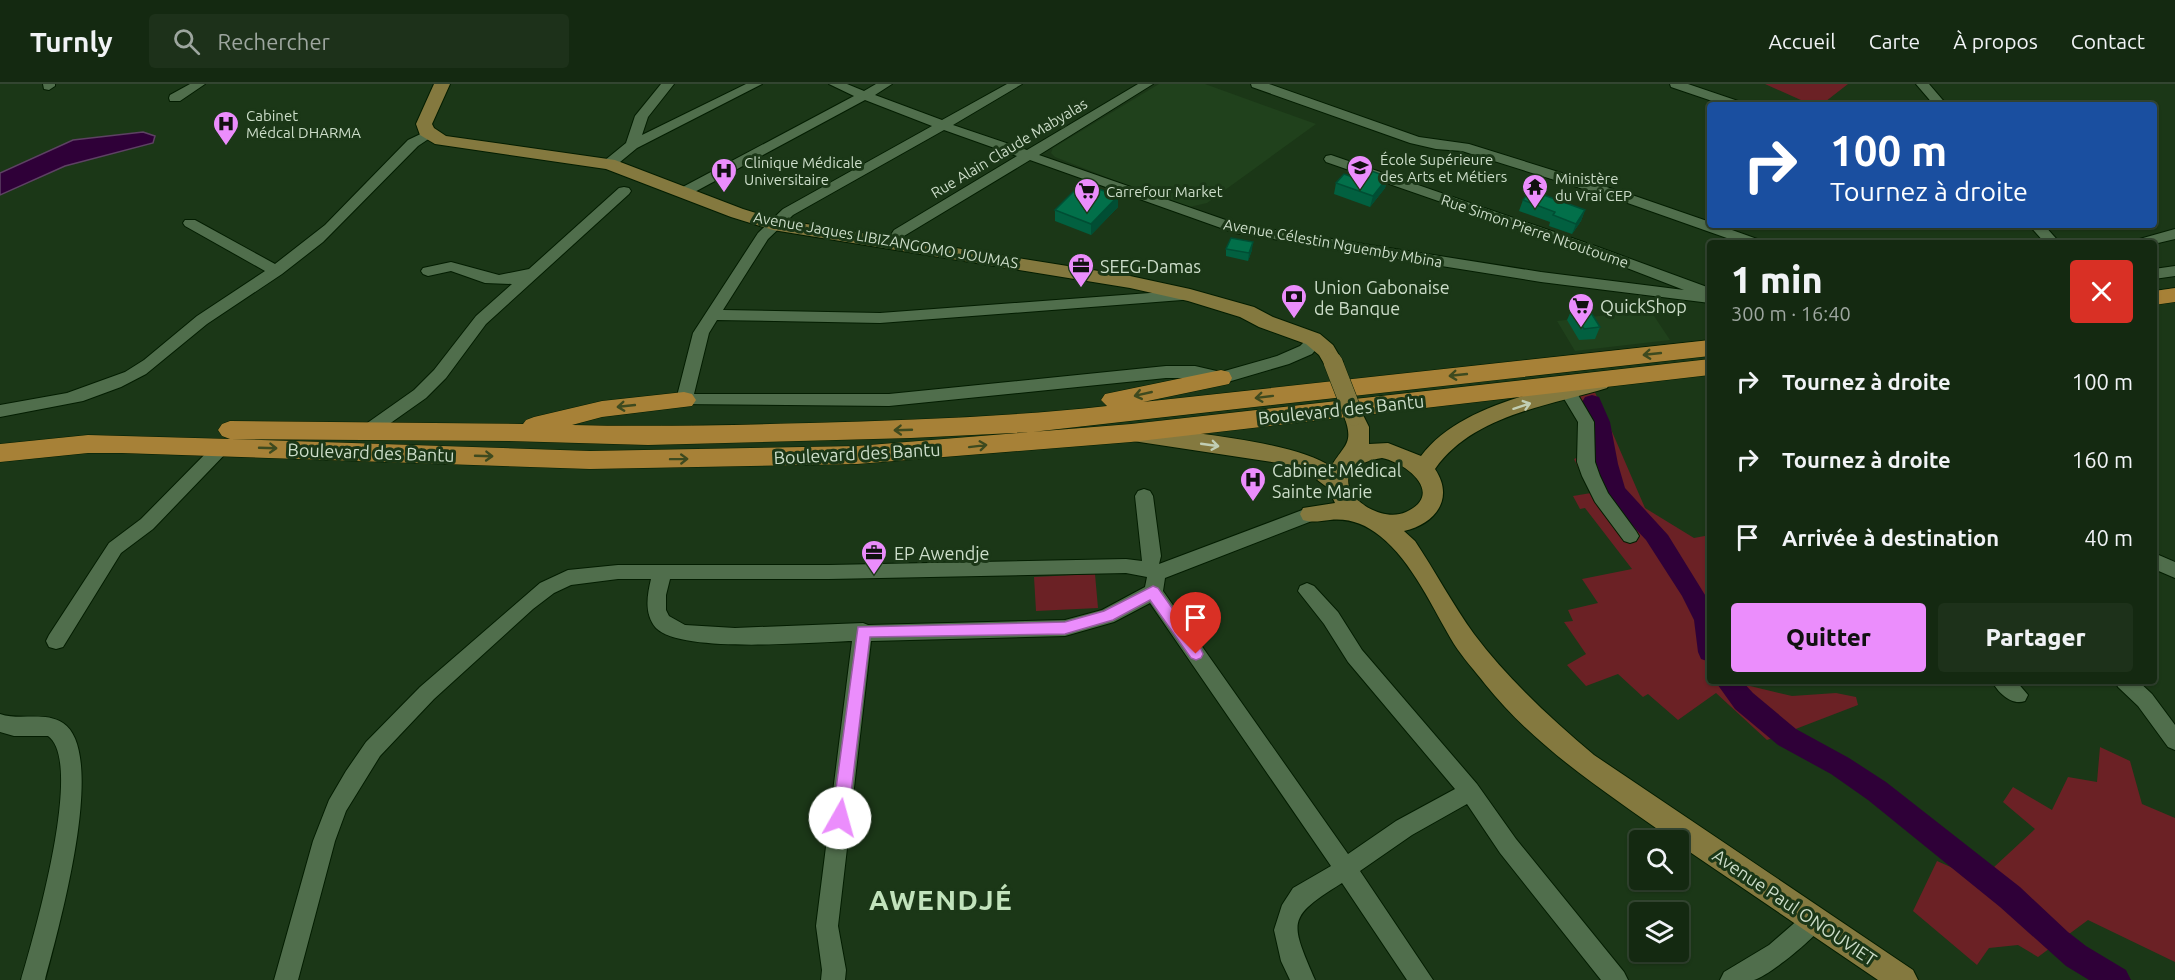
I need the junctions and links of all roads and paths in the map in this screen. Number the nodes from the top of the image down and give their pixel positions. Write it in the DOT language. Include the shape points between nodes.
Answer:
graph roads {
  1 [pos="199,84"];
  2 [pos="442,84"];
  3 [pos="668,84"];
  4 [pos="756,84"];
  5 [pos="835,84"];
  6 [pos="886,84"];
  7 [pos="1016,84"];
  8 [pos="1147,84"];
  9 [pos="1257,84"];
  10 [pos="1676,84"];
  11 [pos="1922,84"];
  12 [pos="865,95"];
  13 [pos="176,98"];
  14 [pos="1727,102"];
  15 [pos="1938,102"];
  16 [pos="942,125"];
  17 [pos="429,134"];
  18 [pos="632,145"];
  19 [pos="1028,156"];
  20 [pos="1331,159"];
  21 [pos="609,164"];
  22 [pos="624,191"];
  23 [pos="684,192"];
  24 [pos="190,223"];
  25 [pos="773,224"];
  26 [pos="1707,226"];
  27 [pos="1713,228"];
  28 [pos="2040,228"];
  29 [pos="2175,234"];
  30 [pos="1747,240"];
  31 [pos="2050,240"];
  32 [pos="2152,240"];
  33 [pos="892,243"];
  34 [pos="277,271"];
  35 [pos="428,271"];
  36 [pos="2175,271"];
  37 [pos="531,273"];
  38 [pos="2157,274"];
  39 [pos="1671,279"];
  40 [pos="1190,295"];
  41 [pos="1674,295"];
  42 [pos="1707,295"];
  43 [pos="2175,295"];
  44 [pos="1707,296"];
  45 [pos="2157,298"];
  46 [pos="2175,312"];
  47 [pos="711,315"];
  48 [pos="2157,315"];
  49 [pos="1305,344"];
  50 [pos="1707,348"];
  51 [pos="1707,367"];
  52 [pos="1221,378"];
  53 [pos="1619,378"];
  54 [pos="1171,379"];
  55 [pos="1568,392"];
  56 [pos="684,400"];
  57 [pos="0,411"];
  58 [pos="1032,423"];
  59 [pos="1357,423"];
  60 [pos="369,430"];
  61 [pos="509,432"];
  62 [pos="1131,433"];
  63 [pos="0,439"];
  64 [pos="223,446"];
  65 [pos="1394,452"];
  66 [pos="0,453"];
  67 [pos="1351,457"];
  68 [pos="1423,469"];
  69 [pos="1337,485"];
  70 [pos="1144,496"];
  71 [pos="1311,514"];
  72 [pos="1421,515"];
  73 [pos="1363,516"];
  74 [pos="1630,536"];
  75 [pos="1414,556"];
  76 [pos="2157,562"];
  77 [pos="2175,572"];
  78 [pos="662,573"];
  79 [pos="1153,578"];
  80 [pos="1307,591"];
  81 [pos="863,631"];
  82 [pos="56,641"];
  83 [pos="2005,684"];
  84 [pos="2128,684"];
  85 [pos="2018,695"];
  86 [pos="0,723"];
  87 [pos="2175,741"];
  88 [pos="1470,791"];
  89 [pos="1346,869"];
  90 [pos="1815,920"];
  91 [pos="33,980"];
  92 [pos="286,980"];
  93 [pos="833,980"];
  94 [pos="1303,980"];
  95 [pos="1421,980"];
  96 [pos="1616,980"];
  97 [pos="1732,980"];
  98 [pos="1903,980"];
  1 -- 13 [label="street"];
  2 -- 17 [label="main road" via="424,124"];
  3 -- 18 [label="street" via="642,116"];
  4 -- 18 [label="street"];
  5 -- 12 [label="street, Avenue Célestin Nguemby Mbina"];
  6 -- 12 [label="street"];
  7 -- 16 [label="street"];
  8 -- 19 [label="street, Rue Alain Claude Mabyalas"];
  9 -- 26 [label="street" via="1415,140 1464,147"];
  10 -- 14 [label="street"];
  11 -- 15 [label="street"];
  12 -- 16 [label="street, Avenue Célestin Nguemby Mbina"];
  12 -- 23 [label="street"];
  16 -- 19 [label="street, Avenue Célestin Nguemby Mbina"];
  16 -- 25 [label="street"];
  17 -- 21 [label="main road, Avenue Jaques LIBIZANGOMO JOUMAS" via="441,140"];
  17 -- 34 [label="street" via="413,142 336,224"];
  18 -- 21 [label="street"];
  19 -- 33 [label="street, Rue Alain Claude Mabyalas" via="899,232"];
  19 -- 41 [label="street, Avenue Célestin Nguemby Mbina" via="1235,228"];
  20 -- 39 [label="street, Rue Simon Pierre Ntoutoume"];
  21 -- 23 [label="main road, Avenue Jaques LIBIZANGOMO JOUMAS"];
  22 -- 37 [label="street"];
  23 -- 25 [label="main road, Avenue Jaques LIBIZANGOMO JOUMAS"];
  24 -- 34 [label="street"];
  25 -- 33 [label="main road, Avenue Jaques LIBIZANGOMO JOUMAS"];
  25 -- 47 [label="street"];
  27 -- 30 [label="street"];
  28 -- 31 [label="street"];
  29 -- 32 [label="street"];
  33 -- 40 [label="main road, Avenue Jaques LIBIZANGOMO JOUMAS"];
  34 -- 57 [label="street" via="203,319 131,376 59,402"];
  35 -- 37 [label="street" via="457,266 496,281"];
  36 -- 38 [label="street"];
  37 -- 60 [label="street" via="481,320 420,394"];
  39 -- 41 [label="street" via="1678,289"];
  39 -- 42 [label="street, Rue Simon Pierre Ntoutoume"];
  40 -- 47 [label="street" via="880,318"];
  40 -- 49 [label="main road, Avenue Jaques LIBIZANGOMO JOUMAS" via="1261,318 1264,326"];
  41 -- 44 [label="street, Avenue Célestin Nguemby Mbina"];
  43 -- 45 [label="highway"];
  46 -- 48 [label="highway"];
  47 -- 56 [label="street" via="701,333"];
  49 -- 52 [label="street" via="1266,364"];
  49 -- 59 [label="main road, bridge" via="1331,359"];
  50 -- 58 [label="highway, Boulevard des Bantu, one-way"];
  51 -- 53 [label="highway, Boulevard des Bantu"];
  52 -- 54 [label="highway"];
  53 -- 55 [label="main road"];
  53 -- 62 [label="highway, Boulevard des Bantu"];
  54 -- 56 [label="street" via="1127,378 889,400"];
  54 -- 58 [label="highway, one-way" via="1043,416"];
  68 -- 55 [label="main road, one-way" via="1430,455 1458,432 1492,416"];
  55 -- 74 [label="street" via="1586,422 1586,462 1591,476 1601,497"];
  56 -- 61 [label="highway, one-way" via="602,409"];
  58 -- 61 [label="highway, Boulevard des Bantu, one-way" via="648,436"];
  59 -- 65 [label="main road" via="1377,444"];
  59 -- 67 [label="main road" via="1359,444"];
  60 -- 61 [label="highway, Boulevard des Bantu"];
  60 -- 63 [label="highway, Boulevard des Bantu" via="94,429"];
  64 -- 62 [label="highway, Boulevard des Bantu, one-way" via="590,460 739,458 930,451"];
  62 -- 69 [label="main road, one-way" via="1279,455 1316,467"];
  64 -- 66 [label="highway, Boulevard des Bantu" via="88,444"];
  64 -- 82 [label="street" via="147,524 115,548"];
  65 -- 67 [label="main road" via="1371,451"];
  65 -- 68 [label="main road"];
  67 -- 69 [label="main road" via="1339,470"];
  68 -- 72 [label="main road" via="1433,488 1428,507"];
  69 -- 71 [label="main road" via="1325,506"];
  69 -- 73 [label="main road" via="1341,497"];
  70 -- 79 [label="street"];
  71 -- 73 [label="main road" via="1331,510"];
  71 -- 79 [label="street"];
  72 -- 73 [label="main road" via="1397,523"];
  72 -- 75 [label="main road" via="1413,537"];
  73 -- 75 [label="main road, Avenue Paul ONOUVIET" via="1400,539"];
  75 -- 90 [label="main road, Avenue Paul ONOUVIET" via="1465,640 1496,679 1553,736 1667,821"];
  76 -- 77 [label="street"];
  78 -- 79 [label="street" via="1096,566"];
  78 -- 81 [label="street" via="656,609 660,619 683,634"];
  78 -- 92 [label="street" via="588,574 547,588 427,693 373,749 337,807 324,841"];
  79 -- 81 [label="street" via="1107,616 1065,628"];
  79 -- 89 [label="street"];
  80 -- 88 [label="street" via="1331,618 1355,656"];
  81 -- 93 [label="street" via="827,926"];
  83 -- 85 [label="street"];
  84 -- 87 [label="street" via="2145,699"];
  86 -- 91 [label="street" via="15,729 58,730 71,751 68,830"];
  88 -- 89 [label="street" via="1404,828"];
  88 -- 96 [label="street" via="1508,846"];
  89 -- 94 [label="street" via="1301,896 1288,916 1288,944"];
  89 -- 95 [label="street"];
  90 -- 97 [label="street" via="1778,953"];
  90 -- 98 [label="main road, Avenue Paul ONOUVIET"];
}
